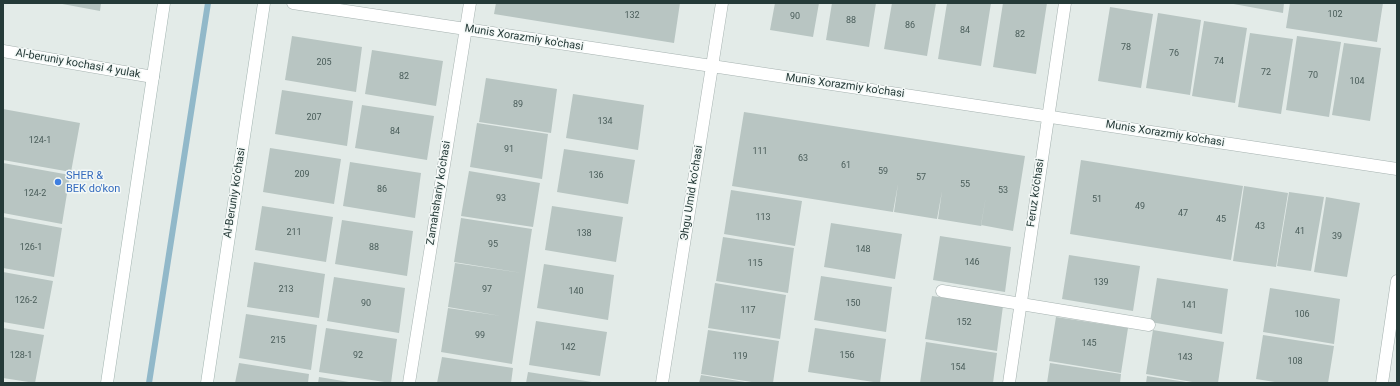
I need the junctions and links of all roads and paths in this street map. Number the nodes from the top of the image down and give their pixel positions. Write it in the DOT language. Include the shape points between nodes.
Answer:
graph roads {
  1 [pos="164,3"];
  2 [pos="264,3"];
  3 [pos="293,3"];
  4 [pos="470,3"];
  5 [pos="722,3"];
  6 [pos="1065,3"];
  7 [pos="465,29"];
  8 [pos="3,51"];
  9 [pos="712,66"];
  10 [pos="153,77"];
  11 [pos="1047,116"];
  12 [pos="1397,169"];
  13 [pos="1397,282"];
  14 [pos="942,291"];
  15 [pos="1020,304"];
  16 [pos="1149,325"];
  17 [pos="107,383"];
  18 [pos="207,383"];
  19 [pos="409,383"];
  20 [pos="662,383"];
  21 [pos="1009,383"];
  22 [pos="1382,383"];
  1 -- 10 [label="street"];
  2 -- 18 [label="street, Al-Beruniy ko’chasi"];
  3 -- 7 [label="street, Munis Xorazmiy ko'chasi"];
  4 -- 7 [label="street, Zamahshariy ko'chasi"];
  5 -- 9 [label="street, Эhgu Umid ko’chasi"];
  6 -- 11 [label="street, Feruz ko'chasi"];
  7 -- 9 [label="street, Munis Xorazmiy ko'chasi"];
  7 -- 19 [label="street, Zamahshariy ko'chasi"];
  8 -- 10 [label="street, Al-beruniy kochasi 4 yulak"];
  9 -- 11 [label="street, Munis Xorazmiy ko'chasi"];
  9 -- 20 [label="street, Эhgu Umid ko’chasi"];
  10 -- 17 [label="street"];
  11 -- 12 [label="street, Munis Xorazmiy ko'chasi"];
  11 -- 15 [label="street, Feruz ko'chasi"];
  13 -- 22 [label="street"];
  14 -- 15 [label="street"];
  15 -- 16 [label="street"];
  15 -- 21 [label="street, Feruz ko'chasi"];
}
